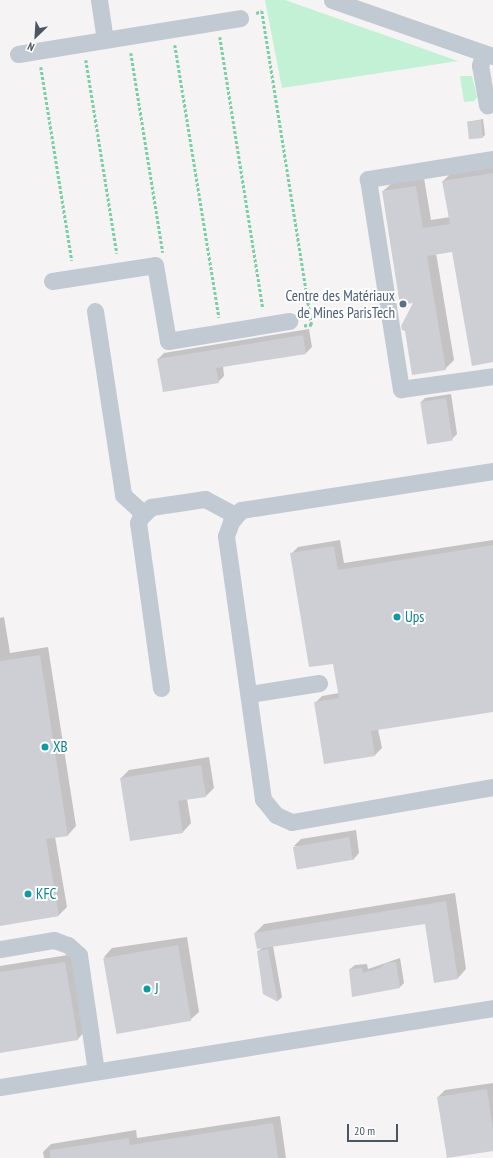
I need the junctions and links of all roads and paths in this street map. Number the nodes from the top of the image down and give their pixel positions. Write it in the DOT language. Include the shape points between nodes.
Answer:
graph roads {
  1 [pos="99,0"];
  2 [pos="332,0"];
  3 [pos="376,0"];
  4 [pos="240,18"];
  5 [pos="388,18"];
  6 [pos="217,22"];
  7 [pos="172,29"];
  8 [pos="128,36"];
  9 [pos="106,40"];
  10 [pos="83,44"];
  11 [pos="38,51"];
  12 [pos="18,54"];
  13 [pos="488,55"];
  14 [pos="487,105"];
  15 [pos="493,159"];
  16 [pos="120,270"];
  17 [pos="157,275"];
  18 [pos="75,278"];
  19 [pos="52,281"];
  20 [pos="94,311"];
  21 [pos="294,324"];
  22 [pos="266,325"];
  23 [pos="221,332"];
  24 [pos="493,376"];
  25 [pos="493,471"];
  26 [pos="143,513"];
  27 [pos="235,515"];
  28 [pos="319,683"];
  29 [pos="162,688"];
  30 [pos="249,694"];
  31 [pos="493,787"];
  32 [pos="0,949"];
  33 [pos="493,1008"];
  34 [pos="96,1072"];
  35 [pos="0,1087"];
  1 -- 9 [label="lane"];
  2 -- 5 [label="lane"];
  3 -- 5 [label="lane"];
  4 -- 6 [label="lane"];
  4 -- 21 [label="path" via="262,11 312,325"];
  5 -- 13 [label="lane"];
  6 -- 7 [label="lane"];
  6 -- 22 [label="path"];
  7 -- 8 [label="lane"];
  7 -- 23 [label="path"];
  8 -- 9 [label="lane"];
  8 -- 17 [label="path" via="167,274"];
  9 -- 10 [label="lane"];
  10 -- 11 [label="lane"];
  10 -- 16 [label="path"];
  11 -- 12 [label="lane"];
  11 -- 18 [label="path"];
  13 -- 14 [label="lane" via="480,65"];
  15 -- 24 [label="lane" via="368,179 401,389"];
  16 -- 17 [label="lane" via="155,265"];
  16 -- 18 [label="lane"];
  17 -- 23 [label="lane" via="168,341"];
  18 -- 19 [label="lane"];
  20 -- 26 [label="lane" via="123,495"];
  21 -- 22 [label="lane"];
  22 -- 23 [label="lane"];
  25 -- 27 [label="lane" via="241,510"];
  26 -- 27 [label="lane" via="151,507 205,499"];
  26 -- 29 [label="lane" via="138,523"];
  27 -- 30 [label="lane" via="226,536"];
  28 -- 30 [label="lane"];
  30 -- 31 [label="lane" via="263,800 283,819 292,822"];
  32 -- 34 [label="lane" via="54,940 68,945 79,955"];
  33 -- 34 [label="lane"];
  34 -- 35 [label="lane"];
}
